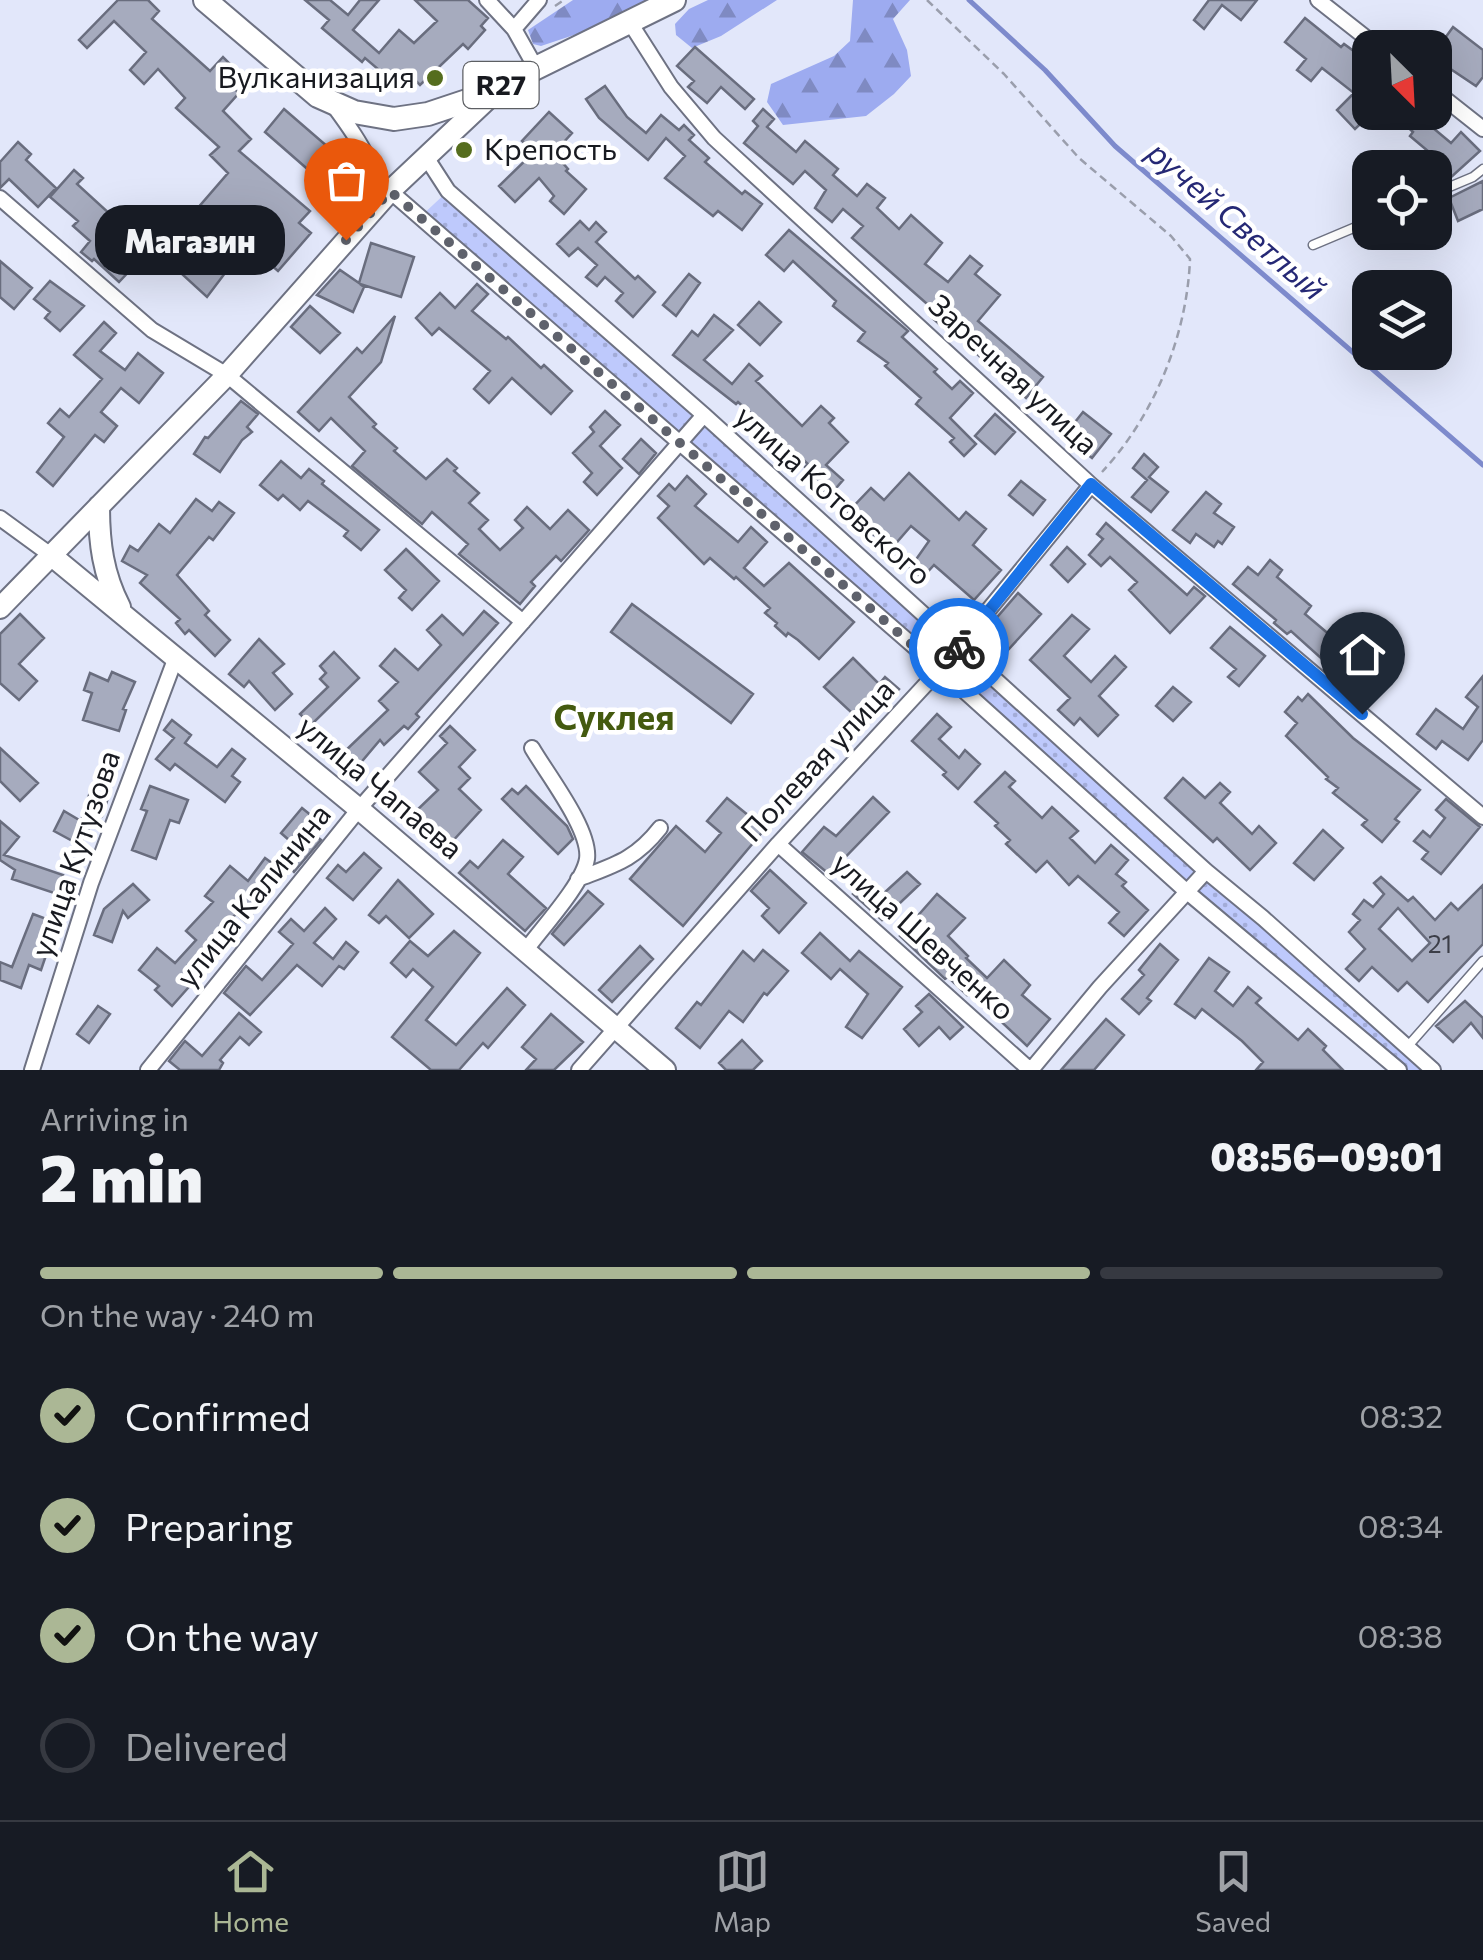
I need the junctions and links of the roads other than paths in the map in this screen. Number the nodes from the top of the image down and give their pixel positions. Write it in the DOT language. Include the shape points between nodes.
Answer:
graph roads {
  1 [pos="205,0"];
  2 [pos="487,0"];
  3 [pos="539,0"];
  4 [pos="674,0"];
  5 [pos="1318,0"];
  6 [pos="630,22"];
  7 [pos="514,29"];
  8 [pos="1357,30"];
  9 [pos="536,68"];
  10 [pos="505,83"];
  11 [pos="333,104"];
  12 [pos="1452,104"];
  13 [pos="1483,129"];
  14 [pos="426,157"];
  15 [pos="1483,169"];
  16 [pos="395,186"];
  17 [pos="1452,186"];
  18 [pos="0,198"];
  19 [pos="370,213"];
  20 [pos="1352,228"];
  21 [pos="1313,244"];
  22 [pos="227,375"];
  23 [pos="704,415"];
  24 [pos="680,444"];
  25 [pos="1091,484"];
  26 [pos="99,506"];
  27 [pos="0,518"];
  28 [pos="52,556"];
  29 [pos="0,608"];
  30 [pos="124,613"];
  31 [pos="524,622"];
  32 [pos="960,646"];
  33 [pos="176,657"];
  34 [pos="940,669"];
  35 [pos="532,748"];
  36 [pos="360,809"];
  37 [pos="1483,816"];
  38 [pos="660,828"];
  39 [pos="778,844"];
  40 [pos="1206,872"];
  41 [pos="578,879"];
  42 [pos="1186,890"];
  43 [pos="526,950"];
  44 [pos="1483,961"];
  45 [pos="616,1028"];
  46 [pos="1408,1046"];
  47 [pos="32,1070"];
  48 [pos="148,1070"];
  49 [pos="580,1070"];
  50 [pos="665,1070"];
  51 [pos="1030,1070"];
  52 [pos="1398,1070"];
  53 [pos="1433,1070"];
  1 -- 11 [label="main road, R27"];
  2 -- 7 [label="street"];
  3 -- 7 [label="street"];
  4 -- 6 [label="main road, R27"];
  5 -- 8 [label="street"];
  6 -- 9 [label="main road, R27"];
  6 -- 25 [label="street, Заречная улица" via="714,138"];
  7 -- 9 [label="street"];
  9 -- 10 [label="main road, R27"];
  10 -- 11 [label="main road, R27" via="412,117 369,115"];
  10 -- 14 [label="street"];
  11 -- 19 [label="street" via="372,169"];
  12 -- 13 [label="street"];
  14 -- 16 [label="street"];
  14 -- 23 [label="street, улица Котовского" via="448,191"];
  15 -- 17 [label="lane"];
  16 -- 19 [label="street"];
  16 -- 24 [label="street, улица Котовского"];
  18 -- 22 [label="street" via="152,330"];
  19 -- 22 [label="street"];
  20 -- 21 [label="lane"];
  22 -- 26 [label="street"];
  22 -- 31 [label="street"];
  23 -- 24 [label="street, улица Калинина"];
  23 -- 32 [label="street, улица Котовского"];
  24 -- 31 [label="street, улица Калинина"];
  24 -- 34 [label="street, улица Котовского"];
  25 -- 32 [label="street, Полевая улица"];
  25 -- 37 [label="street, Заречная улица"];
  26 -- 28 [label="street"];
  26 -- 30 [label="street" via="101,553"];
  27 -- 28 [label="street"];
  28 -- 29 [label="street"];
  28 -- 30 [label="street, улица Чапаева"];
  30 -- 33 [label="street, улица Чапаева"];
  31 -- 36 [label="street, улица Калинина"];
  32 -- 34 [label="street, Полевая улица"];
  32 -- 40 [label="street, улица Котовского"];
  33 -- 36 [label="street, улица Чапаева"];
  33 -- 47 [label="street, улица Кутузова" via="91,883"];
  34 -- 39 [label="street, Полевая улица"];
  34 -- 42 [label="street, улица Котовского"];
  35 -- 41 [label="street" via="584,836 587,860"];
  36 -- 43 [label="street, улица Чапаева"];
  36 -- 48 [label="street, улица Калинина"];
  38 -- 41 [label="street" via="628,860"];
  39 -- 45 [label="street, Полевая улица"];
  39 -- 51 [label="street, улица Шевченко"];
  40 -- 42 [label="street"];
  40 -- 46 [label="street, улица Котовского"];
  41 -- 43 [label="street"];
  42 -- 51 [label="street"];
  42 -- 52 [label="street, улица Котовского"];
  43 -- 45 [label="street, улица Чапаева"];
  44 -- 46 [label="lane"];
  45 -- 49 [label="street, Полевая улица"];
  45 -- 50 [label="street, улица Чапаева"];
  46 -- 53 [label="street, улица Котовского"];
}
